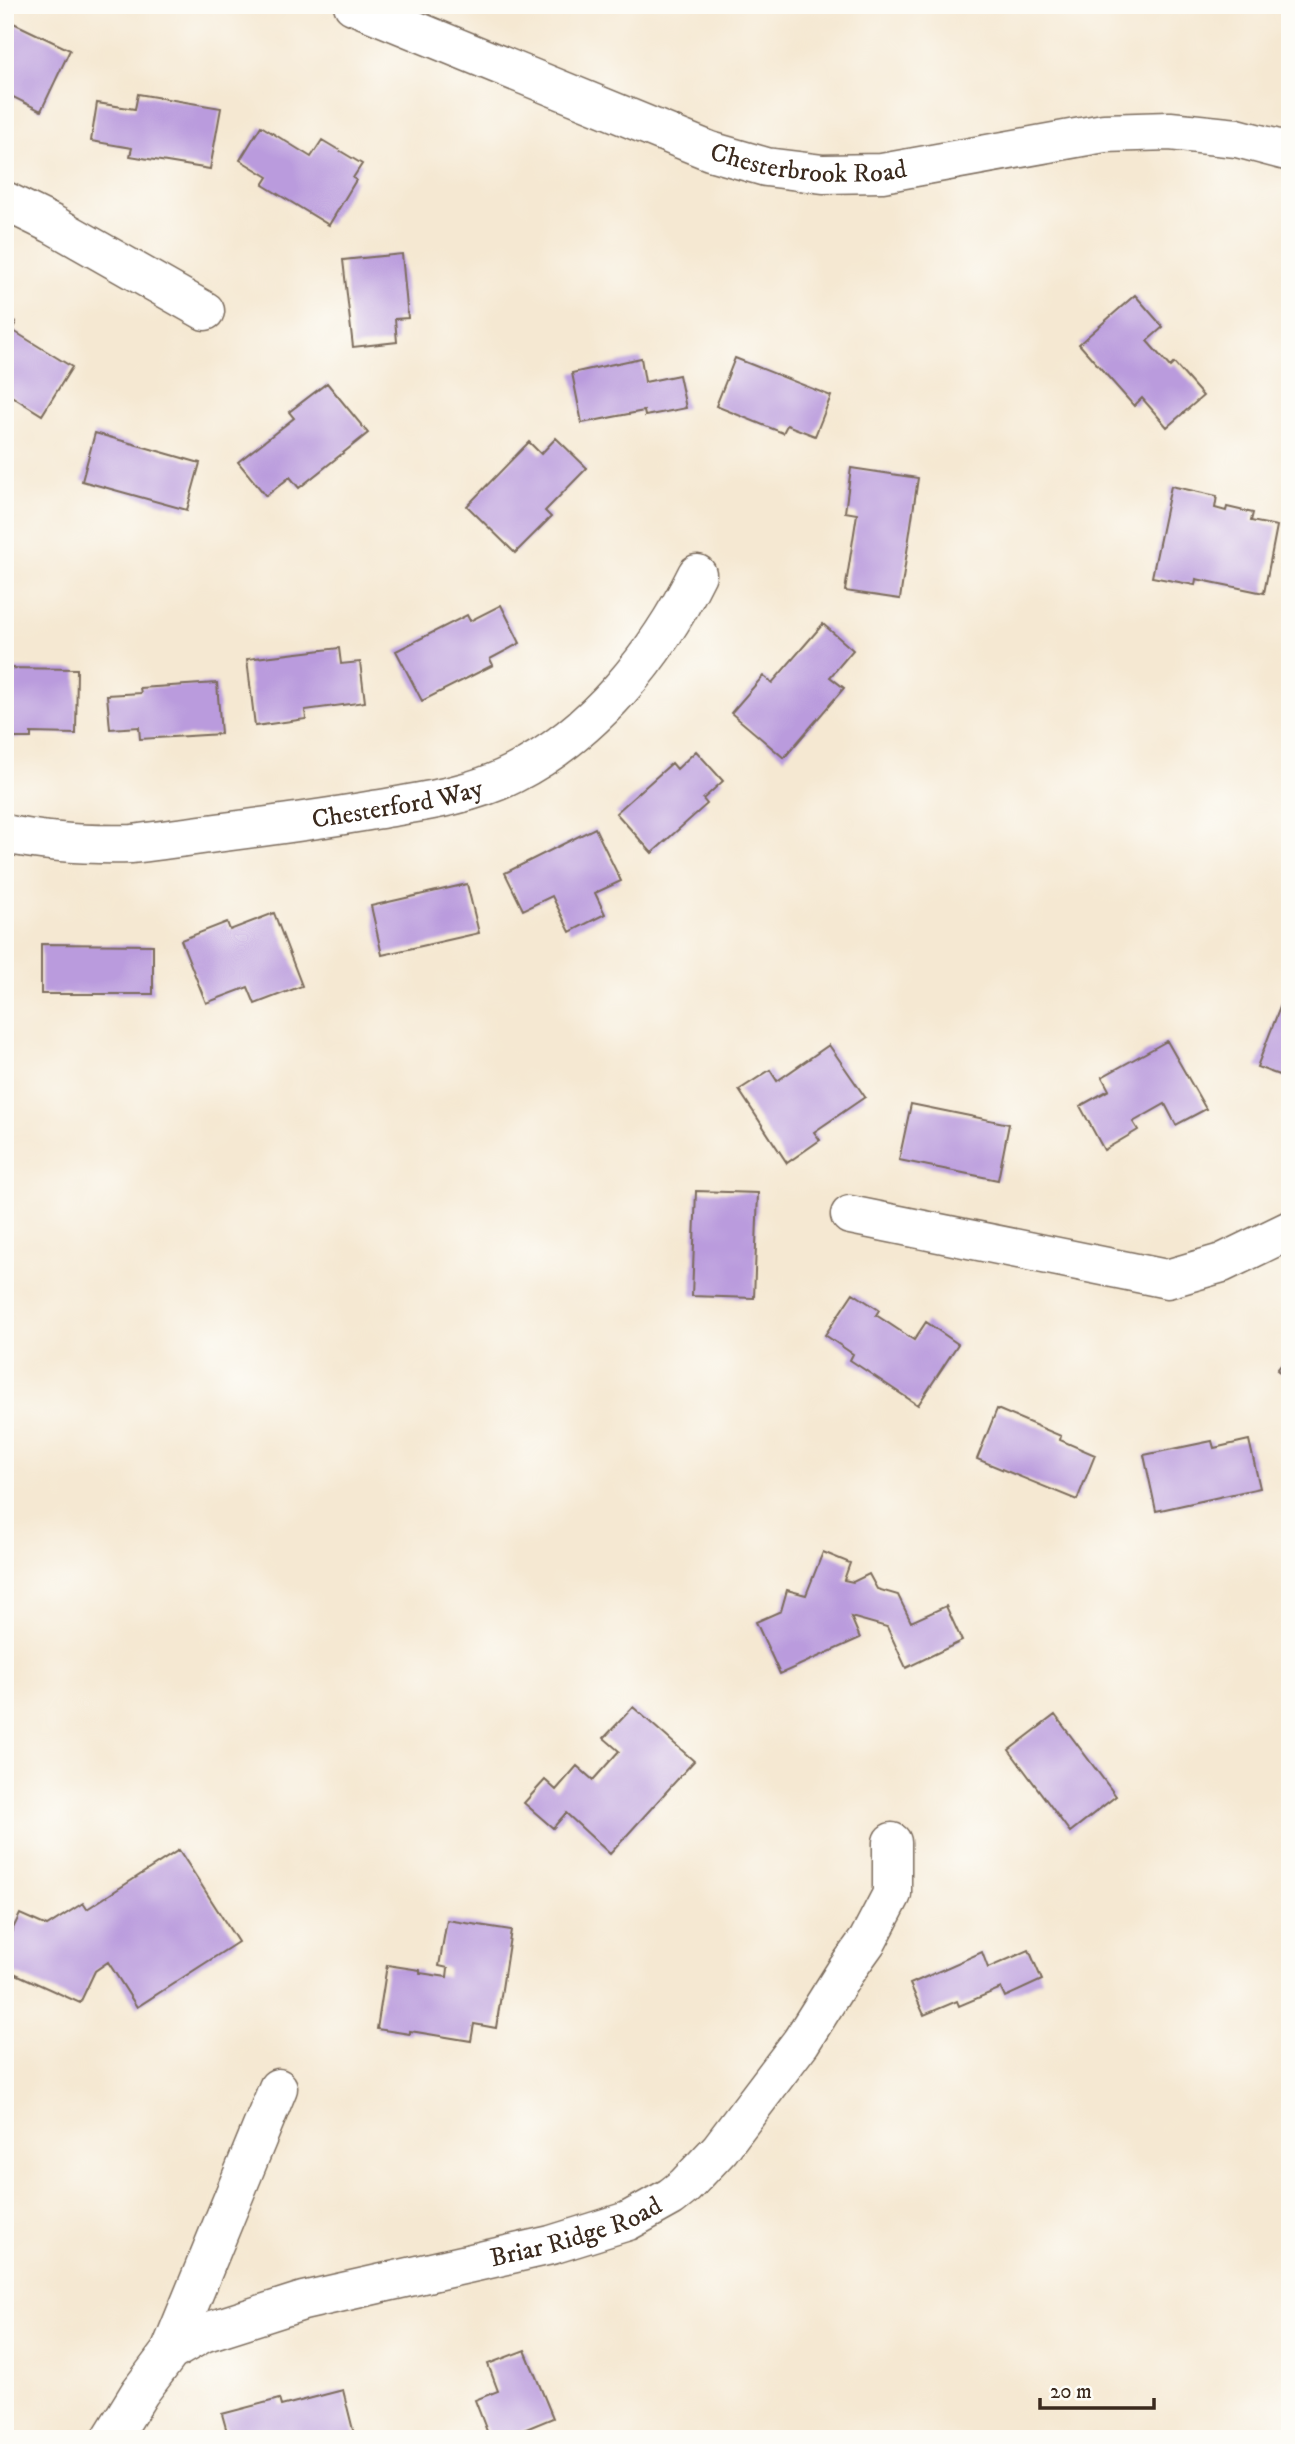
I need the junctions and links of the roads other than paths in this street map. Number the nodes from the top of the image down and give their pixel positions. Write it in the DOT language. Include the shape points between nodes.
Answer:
graph roads {
  1 [pos="352,5"];
  2 [pos="1290,152"];
  3 [pos="5,201"];
  4 [pos="205,311"];
  5 [pos="697,574"];
  6 [pos="5,834"];
  7 [pos="850,1215"];
  8 [pos="1290,1230"];
  9 [pos="892,1842"];
  10 [pos="278,2088"];
  11 [pos="170,2352"];
  12 [pos="111,2439"];
  1 -- 2 [label="street, Chesterbrook Road" via="710,152 766,167 823,174 882,173 1104,133 1170,131 1237,138"];
  3 -- 4 [label="street"];
  5 -- 6 [label="street, Chesterford Way" via="650,654 606,705 555,749 512,775 467,793 337,817 132,844 34,840"];
  7 -- 8 [label="street" via="1167,1279 1222,1263"];
  9 -- 11 [label="street, Briar Ridge Road" via="892,1894 868,1940 801,2042 720,2149 671,2197 628,2221 551,2245 303,2301 203,2333"];
  10 -- 11 [label="street"];
  11 -- 12 [label="street, Briar Ridge Road"];
}
